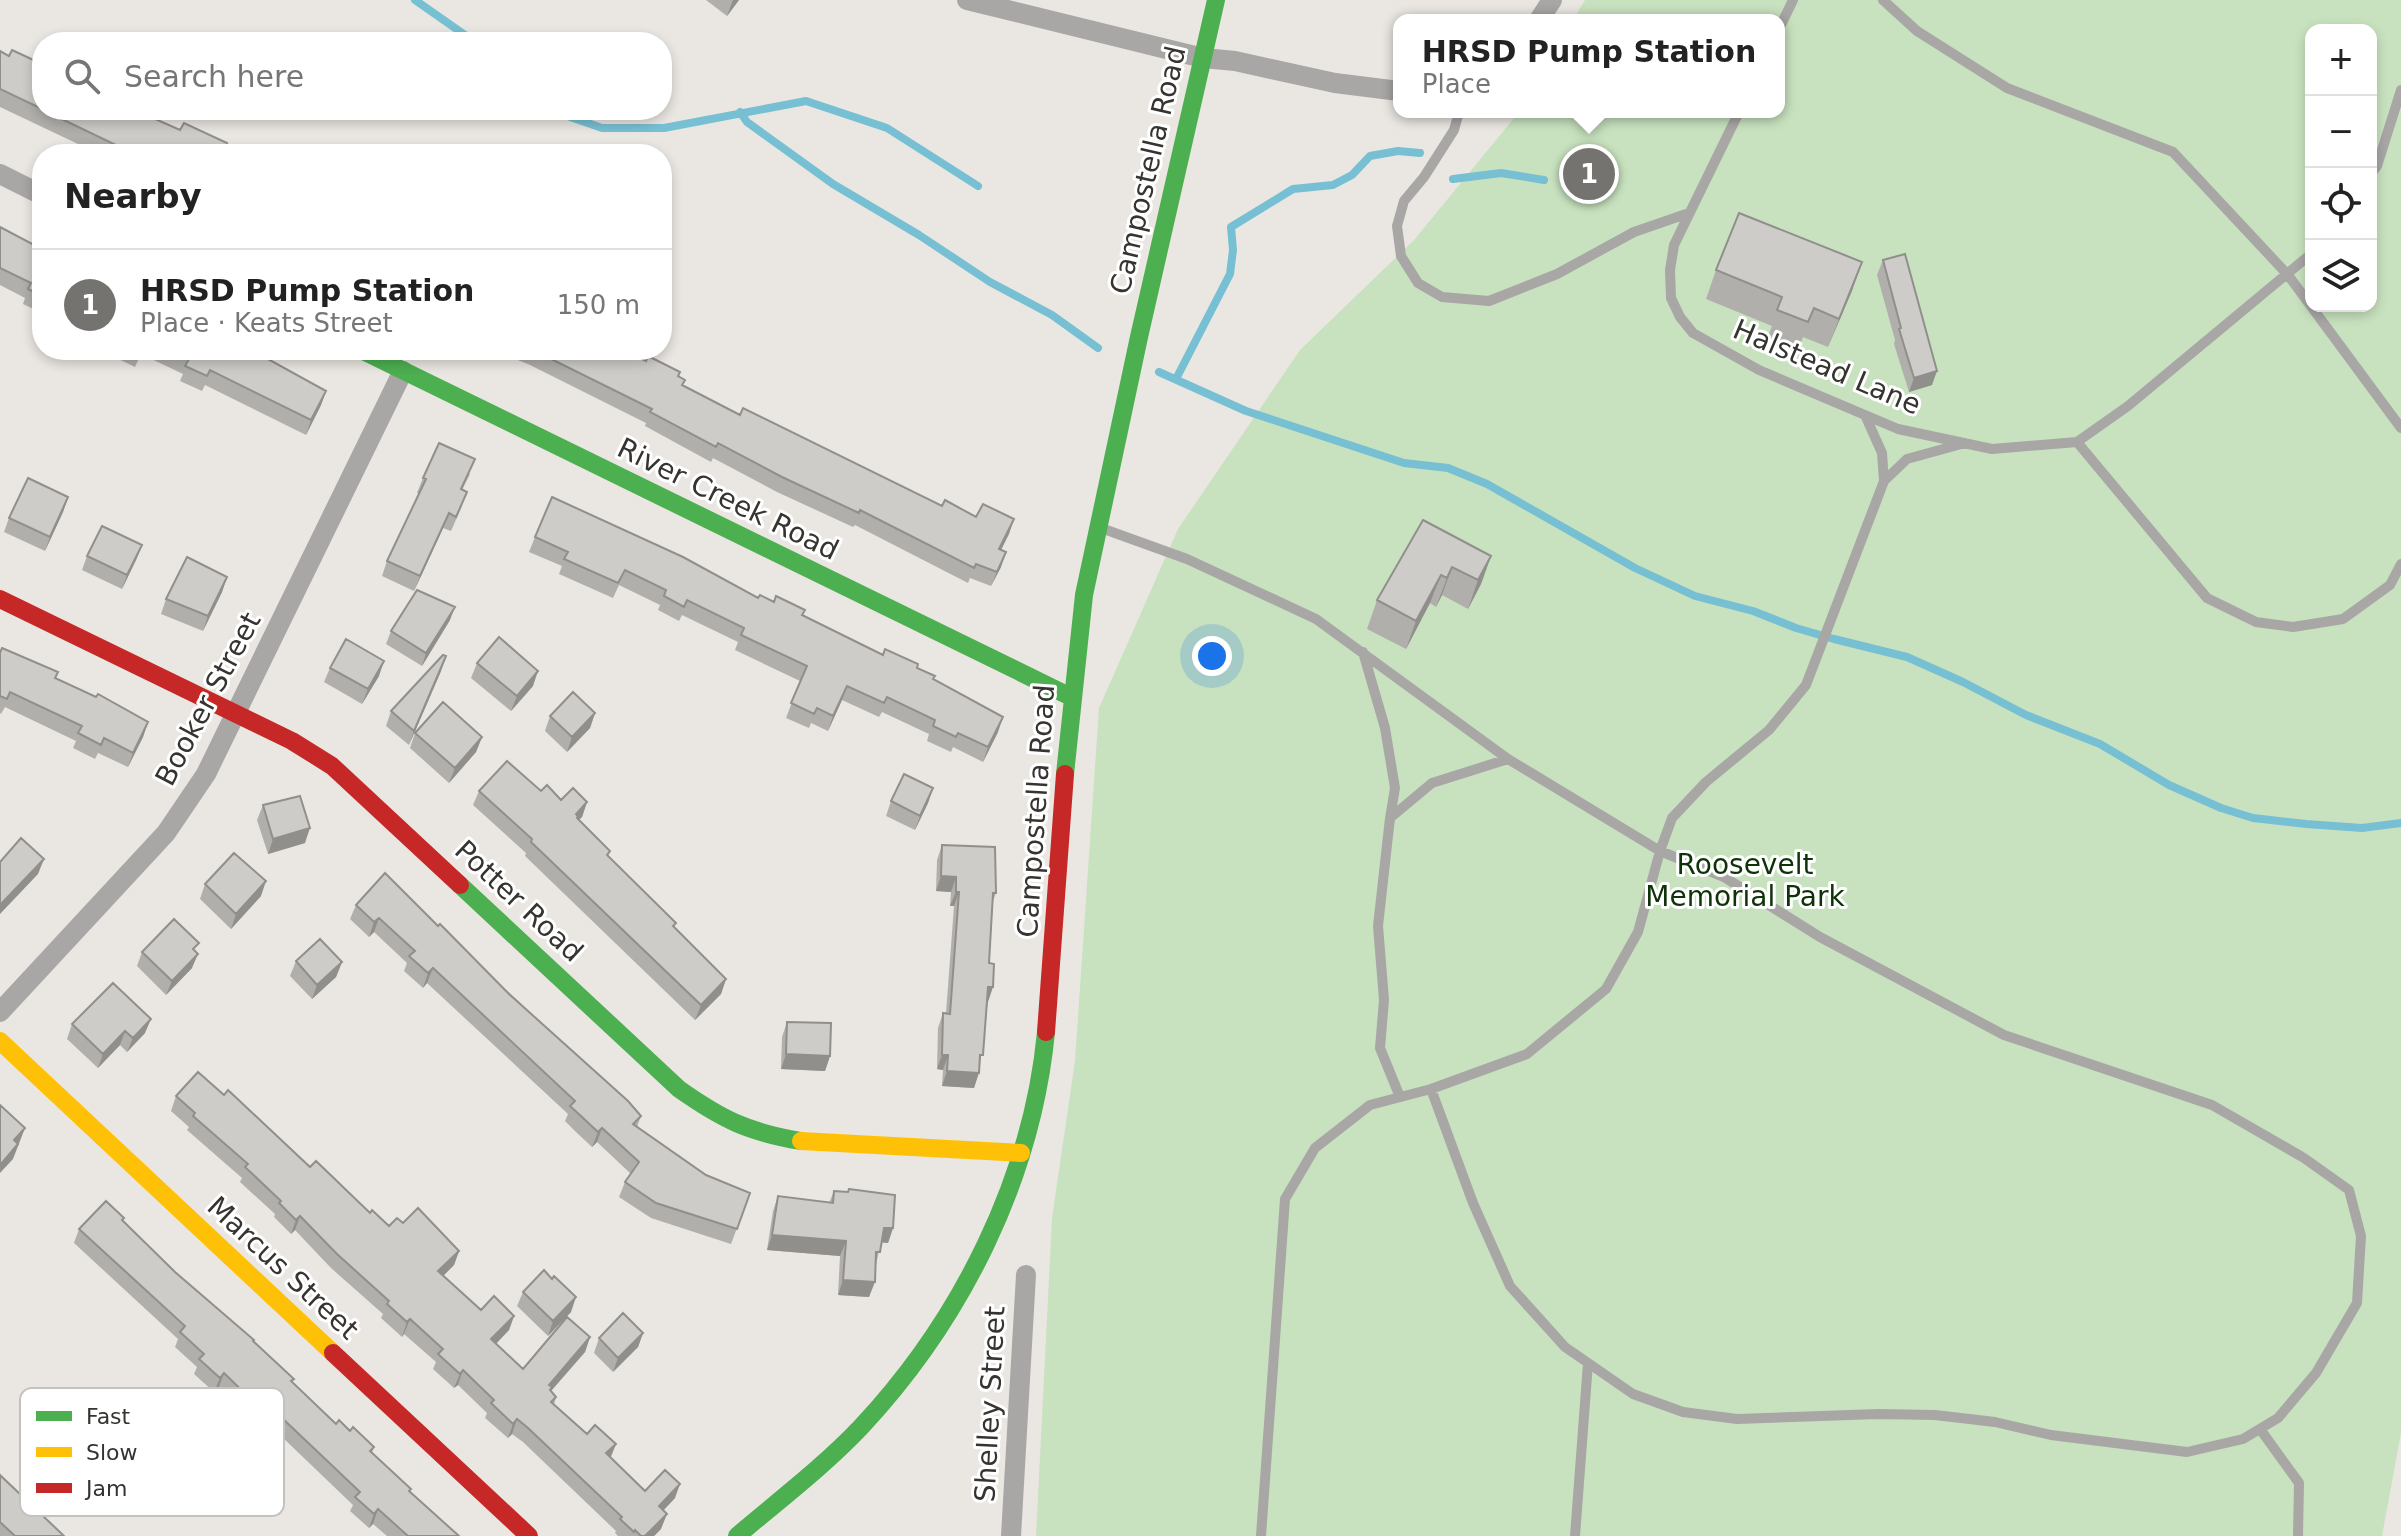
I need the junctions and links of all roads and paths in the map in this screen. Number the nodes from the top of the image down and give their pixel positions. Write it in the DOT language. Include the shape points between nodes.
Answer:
graph roads {
  1 [pos="967,0"];
  2 [pos="1216,0"];
  3 [pos="1883,0"];
  4 [pos="1203,58"];
  5 [pos="1393,90"];
  6 [pos="2401,90"];
  7 [pos="1457,118"];
  8 [pos="1736,118"];
  9 [pos="2376,168"];
  10 [pos="0,174"];
  11 [pos="32,190"];
  12 [pos="1689,213"];
  13 [pos="2305,259"];
  14 [pos="2288,275"];
  15 [pos="381,360"];
  16 [pos="403,371"];
  17 [pos="1865,415"];
  18 [pos="2401,428"];
  19 [pos="2077,442"];
  20 [pos="1965,443"];
  21 [pos="1884,481"];
  22 [pos="1099,527"];
  23 [pos="2401,564"];
  24 [pos="0,599"];
  25 [pos="1363,652"];
  26 [pos="1071,697"];
  27 [pos="235,713"];
  28 [pos="1508,759"];
  29 [pos="1390,818"];
  30 [pos="1660,851"];
  31 [pos="0,1012"];
  32 [pos="0,1041"];
  33 [pos="1431,1089"];
  34 [pos="1400,1097"];
  35 [pos="1021,1153"];
  36 [pos="1026,1275"];
  37 [pos="1588,1363"];
  38 [pos="2260,1429"];
  39 [pos="529,1536"];
  40 [pos="737,1536"];
  41 [pos="1011,1536"];
  42 [pos="1261,1536"];
  43 [pos="1575,1536"];
  44 [pos="2298,1536"];
  1 -- 4 [label="street"];
  2 -- 4 [label="street, Campostella Road"];
  3 -- 14 [label="lane" via="1917,31 2007,88 2173,152"];
  4 -- 5 [label="street"];
  4 -- 22 [label="street, Campostella Road"];
  6 -- 9 [label="lane"];
  7 -- 12 [label="lane" via="1404,201 1397,226 1401,256 1418,283 1442,297 1489,301 1557,274 1634,232"];
  8 -- 12 [label="lane, Halstead Lane"];
  10 -- 11 [label="street"];
  12 -- 17 [label="lane, Halstead Lane" via="1674,245 1670,284 1671,298 1693,333 1759,370"];
  13 -- 14 [label="lane"];
  14 -- 18 [label="lane"];
  14 -- 19 [label="lane"];
  15 -- 16 [label="street, River Creek Road"];
  16 -- 26 [label="street, River Creek Road"];
  16 -- 27 [label="street, Booker Street"];
  17 -- 20 [label="lane, Halstead Lane" via="1898,429"];
  17 -- 21 [label="lane" via="1882,453"];
  19 -- 20 [label="lane, Halstead Lane" via="1992,449"];
  19 -- 23 [label="lane" via="2207,598 2256,622 2293,627 2343,619 2390,585"];
  20 -- 21 [label="lane" via="1907,459"];
  21 -- 30 [label="lane" via="1806,685 1769,730 1672,818"];
  22 -- 25 [label="lane" via="1187,559 1316,619"];
  22 -- 26 [label="street, Campostella Road"];
  24 -- 27 [label="street, Potter Road"];
  25 -- 28 [label="lane"];
  25 -- 29 [label="lane" via="1385,728 1395,788"];
  26 -- 35 [label="street, Campostella Road" via="1043,1065"];
  27 -- 31 [label="street, Booker Street" via="206,774 166,833"];
  27 -- 35 [label="street, Potter Road" via="332,766 679,1089 716,1115 754,1132 800,1141"];
  28 -- 29 [label="lane" via="1432,783"];
  28 -- 30 [label="lane"];
  29 -- 34 [label="lane" via="1378,926 1384,1000 1380,1048"];
  30 -- 33 [label="lane" via="1638,932 1606,989 1527,1054"];
  30 -- 38 [label="lane" via="1724,877 1820,937 2004,1035 2212,1105 2349,1190 2361,1236 2357,1303 2316,1373 2278,1418"];
  32 -- 39 [label="street, Marcus Street"];
  33 -- 34 [label="lane"];
  33 -- 37 [label="lane" via="1510,1286 1565,1347"];
  34 -- 42 [label="lane" via="1370,1105 1315,1148 1285,1199"];
  35 -- 40 [label="street, Campostella Road" via="969,1278 912,1365 860,1428"];
  36 -- 41 [label="street, Shelley Street"];
  37 -- 38 [label="lane" via="1633,1394 1683,1412 1737,1419 1935,1415 2187,1452 2243,1439"];
  37 -- 43 [label="lane"];
  38 -- 44 [label="lane" via="2299,1483"];
}
